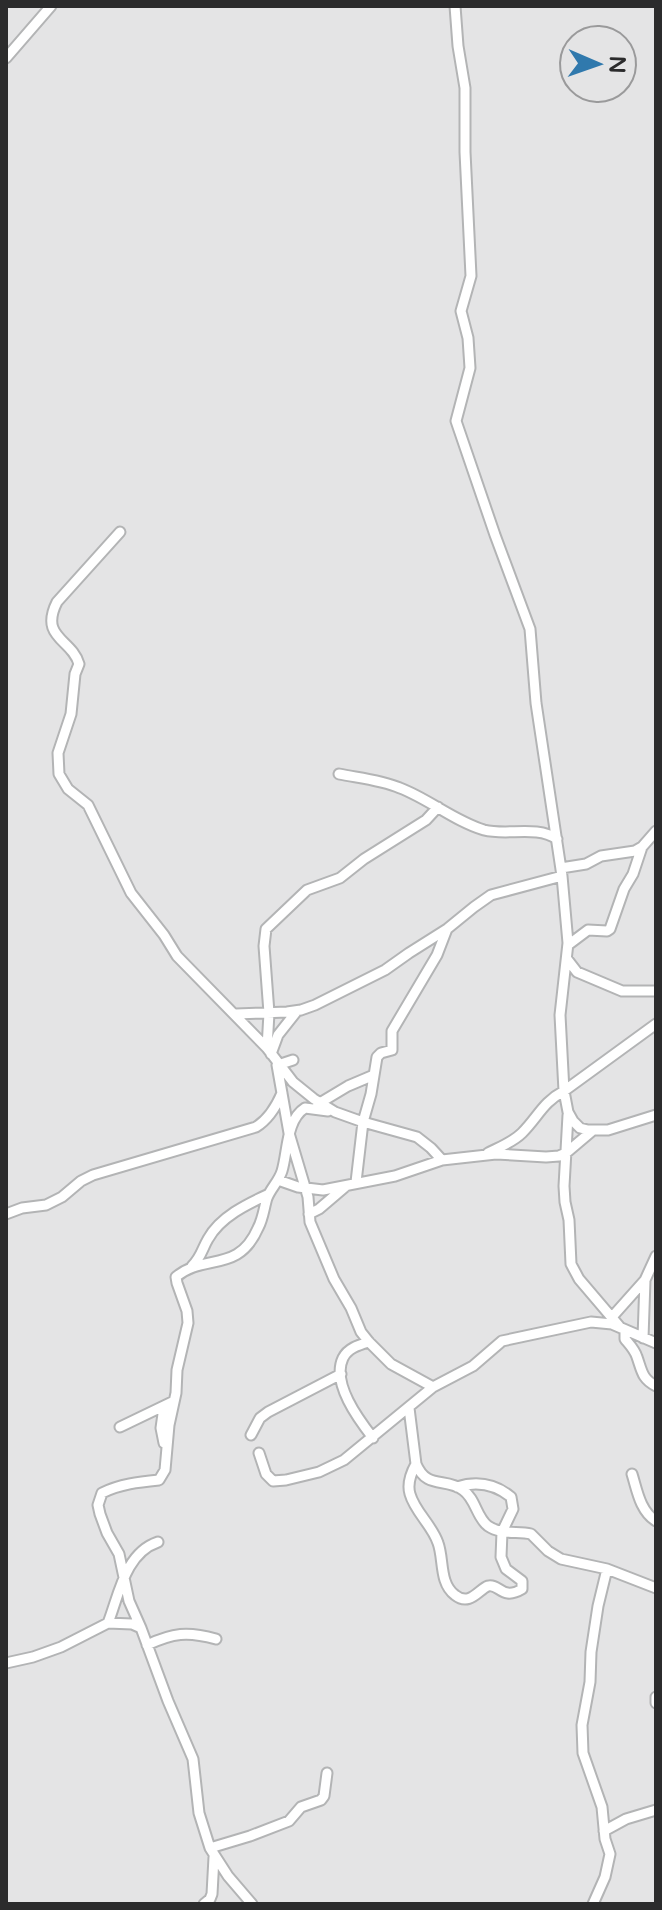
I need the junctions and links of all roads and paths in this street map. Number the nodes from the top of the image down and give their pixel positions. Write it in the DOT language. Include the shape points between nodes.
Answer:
graph roads {
  1 [pos="51,6"];
  2 [pos="455,6"];
  3 [pos="6,58"];
  4 [pos="120,532"];
  5 [pos="339,774"];
  6 [pos="438,807"];
  7 [pos="656,831"];
  8 [pos="557,839"];
  9 [pos="642,847"];
  10 [pos="562,872"];
  11 [pos="447,929"];
  12 [pos="568,945"];
  13 [pos="567,959"];
  14 [pos="656,991"];
  15 [pos="297,1011"];
  16 [pos="269,1013"];
  17 [pos="236,1014"];
  18 [pos="656,1024"];
  19 [pos="273,1057"];
  20 [pos="293,1060"];
  21 [pos="374,1075"];
  22 [pos="564,1091"];
  23 [pos="320,1103"];
  24 [pos="280,1108"];
  25 [pos="305,1108"];
  26 [pos="335,1112"];
  27 [pos="568,1112"];
  28 [pos="656,1115"];
  29 [pos="363,1122"];
  30 [pos="592,1131"];
  31 [pos="289,1133"];
  32 [pos="566,1153"];
  33 [pos="482,1156"];
  34 [pos="442,1160"];
  35 [pos="278,1180"];
  36 [pos="353,1181"];
  37 [pos="306,1188"];
  38 [pos="269,1194"];
  39 [pos="6,1214"];
  40 [pos="309,1214"];
  41 [pos="656,1256"];
  42 [pos="188,1269"];
  43 [pos="645,1280"];
  44 [pos="612,1317"];
  45 [pos="622,1328"];
  46 [pos="643,1338"];
  47 [pos="369,1342"];
  48 [pos="656,1343"];
  49 [pos="341,1374"];
  50 [pos="656,1386"];
  51 [pos="433,1387"];
  52 [pos="174,1401"];
  53 [pos="164,1407"];
  54 [pos="409,1408"];
  55 [pos="120,1427"];
  56 [pos="251,1435"];
  57 [pos="373,1438"];
  58 [pos="167,1450"];
  59 [pos="259,1453"];
  60 [pos="416,1464"];
  61 [pos="632,1474"];
  62 [pos="457,1487"];
  63 [pos="656,1521"];
  64 [pos="502,1532"];
  65 [pos="158,1542"];
  66 [pos="607,1569"];
  67 [pos="124,1578"];
  68 [pos="656,1588"];
  69 [pos="108,1623"];
  70 [pos="141,1628"];
  71 [pos="216,1639"];
  72 [pos="147,1645"];
  73 [pos="6,1663"];
  74 [pos="327,1773"];
  75 [pos="656,1810"];
  76 [pos="604,1831"];
  77 [pos="212,1853"];
  78 [pos="204,1904"];
  79 [pos="252,1904"];
  80 [pos="593,1904"];
  1 -- 3 [label="street"];
  2 -- 8 [label="street" via="465,88 471,276 461,311 470,368 456,421 530,629"];
  4 -- 17 [label="street" via="54,608 56,636 79,664 58,753 59,774 88,805 131,893 177,956"];
  5 -- 6 [label="street" via="400,788"];
  6 -- 8 [label="street" via="489,831 544,833"];
  6 -- 16 [label="street" via="340,878 307,890 266,929"];
  7 -- 9 [label="street"];
  8 -- 10 [label="street"];
  9 -- 10 [label="street"];
  9 -- 12 [label="street" via="610,929 588,930"];
  10 -- 11 [label="street" via="491,895"];
  10 -- 12 [label="street"];
  11 -- 15 [label="street" via="385,970"];
  11 -- 21 [label="street" via="392,1031 393,1048 377,1057"];
  12 -- 13 [label="street"];
  13 -- 14 [label="street" via="577,972 620,990"];
  13 -- 22 [label="street" via="560,1015"];
  15 -- 16 [label="street"];
  15 -- 19 [label="street" via="278,1035"];
  16 -- 17 [label="street"];
  16 -- 19 [label="street"];
  17 -- 19 [label="street"];
  18 -- 22 [label="street"];
  19 -- 20 [label="street"];
  19 -- 23 [label="street"];
  19 -- 24 [label="street" via="282,1093"];
  21 -- 23 [label="street"];
  21 -- 29 [label="street"];
  22 -- 27 [label="street"];
  22 -- 33 [label="street" via="545,1104 515,1139"];
  23 -- 25 [label="street"];
  23 -- 26 [label="street"];
  24 -- 25 [label="street"];
  24 -- 31 [label="street"];
  24 -- 39 [label="street" via="256,1127 93,1175 46,1205"];
  25 -- 26 [label="street"];
  25 -- 31 [label="street"];
  26 -- 29 [label="street"];
  27 -- 30 [label="street" via="580,1128"];
  27 -- 32 [label="street"];
  28 -- 30 [label="street"];
  29 -- 34 [label="street" via="417,1137"];
  29 -- 36 [label="street"];
  30 -- 32 [label="street"];
  31 -- 35 [label="street"];
  31 -- 37 [label="street"];
  32 -- 33 [label="street"];
  32 -- 44 [label="street" via="572,1266"];
  33 -- 34 [label="street"];
  34 -- 36 [label="street" via="395,1176"];
  35 -- 37 [label="street"];
  35 -- 38 [label="street"];
  36 -- 37 [label="street" via="323,1190"];
  36 -- 40 [label="street"];
  37 -- 40 [label="street"];
  38 -- 42 [label="street" via="220,1225"];
  38 -- 42 [label="street" via="245,1249 222,1262"];
  40 -- 47 [label="street" via="334,1279"];
  41 -- 43 [label="street"];
  42 -- 52 [label="street" via="176,1277 188,1323"];
  43 -- 44 [label="street"];
  43 -- 46 [label="street"];
  44 -- 45 [label="street"];
  45 -- 46 [label="street"];
  45 -- 50 [label="street" via="642,1375"];
  45 -- 51 [label="street" via="583,1323 502,1341 473,1366"];
  46 -- 48 [label="street"];
  47 -- 49 [label="street" via="342,1359"];
  47 -- 51 [label="street" via="391,1364"];
  49 -- 56 [label="street" via="268,1412"];
  49 -- 57 [label="street" via="349,1404"];
  51 -- 54 [label="street"];
  52 -- 53 [label="street"];
  52 -- 58 [label="street"];
  53 -- 55 [label="street"];
  53 -- 58 [label="street" via="161,1428"];
  54 -- 57 [label="street"];
  54 -- 60 [label="street"];
  57 -- 59 [label="street" via="328,1468 286,1480 270,1479"];
  58 -- 67 [label="street" via="159,1480 115,1487 99,1499"];
  60 -- 62 [label="street" via="430,1481"];
  60 -- 64 [label="street" via="410,1494 437,1539 454,1595 472,1597 489,1586 508,1593 522,1589 522,1581 502,1563"];
  61 -- 63 [label="street" via="646,1514"];
  62 -- 64 [label="street" via="473,1501 485,1524"];
  62 -- 64 [label="street" via="478,1484 511,1497 513,1509"];
  64 -- 66 [label="street" via="531,1534 561,1559"];
  65 -- 67 [label="street" via="144,1548"];
  66 -- 68 [label="street"];
  66 -- 76 [label="street" via="581,1734"];
  67 -- 69 [label="street"];
  67 -- 70 [label="street"];
  69 -- 70 [label="street"];
  69 -- 73 [label="street" via="61,1647"];
  70 -- 72 [label="street"];
  71 -- 72 [label="street" via="185,1633"];
  72 -- 77 [label="street" via="193,1759 199,1813"];
  74 -- 77 [label="street" via="321,1800 301,1807 289,1821"];
  75 -- 76 [label="street"];
  76 -- 80 [label="street" via="610,1854"];
  77 -- 78 [label="street" via="212,1894"];
  77 -- 79 [label="street"];
}
